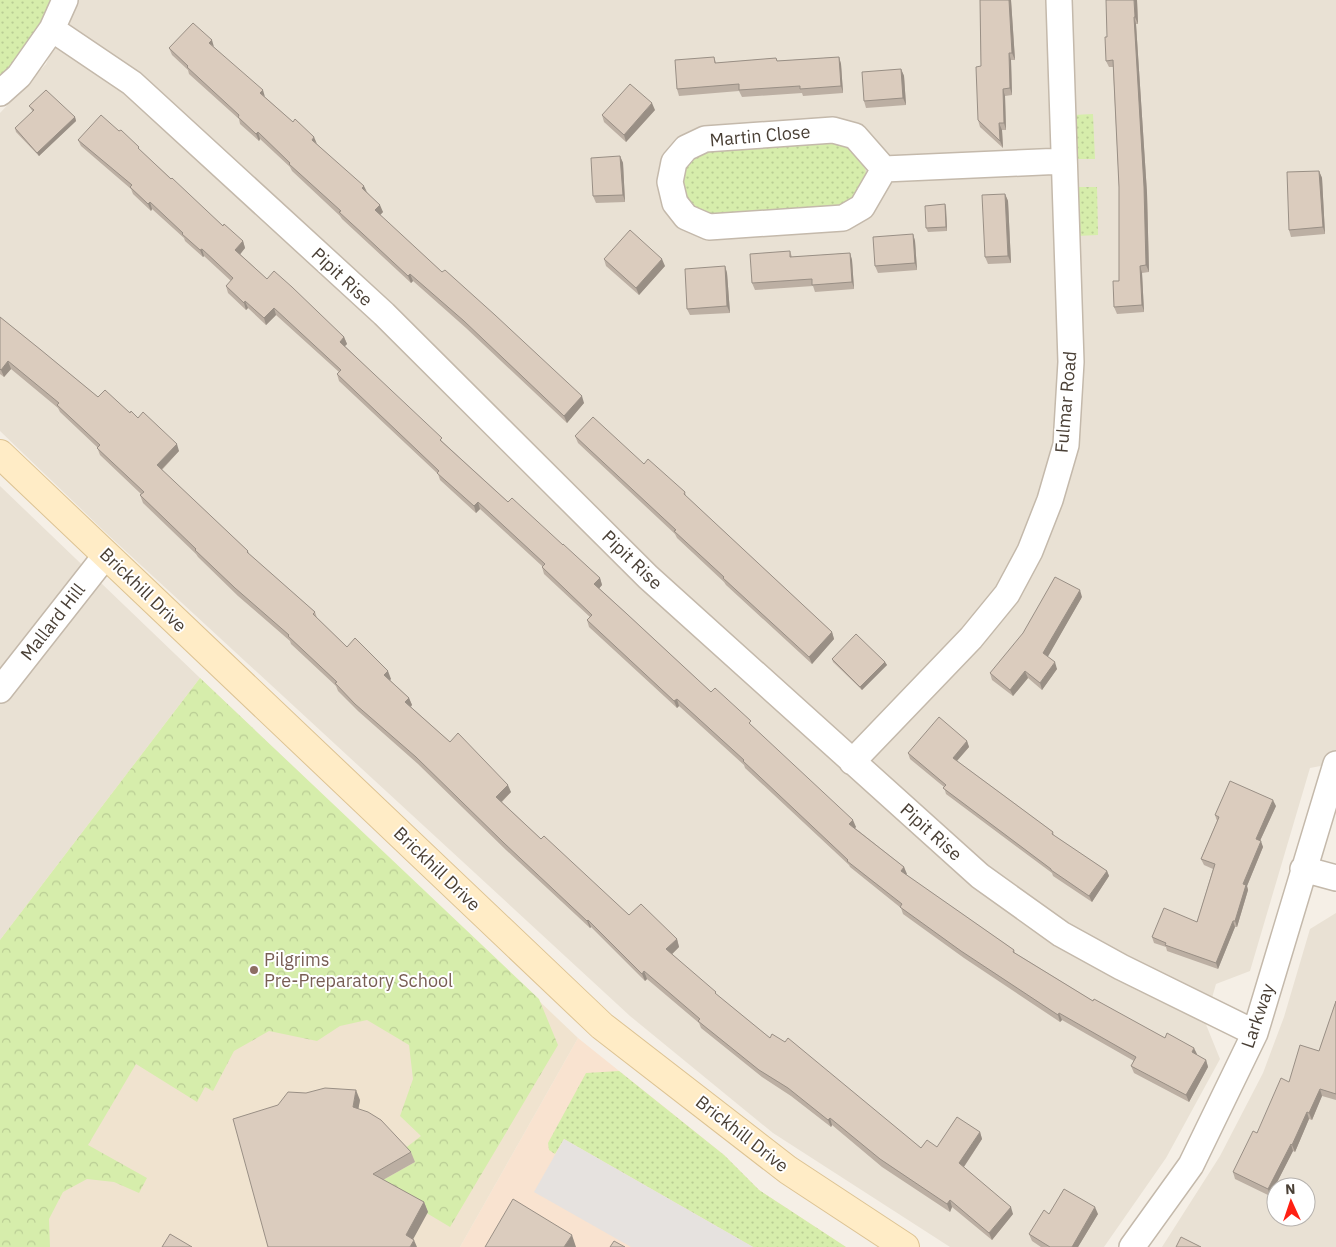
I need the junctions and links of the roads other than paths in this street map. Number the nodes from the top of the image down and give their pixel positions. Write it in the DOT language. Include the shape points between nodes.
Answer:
graph roads {
  1 [pos="65,0"];
  2 [pos="1059,0"];
  3 [pos="52,29"];
  4 [pos="0,93"];
  5 [pos="1064,161"];
  6 [pos="884,169"];
  7 [pos="0,454"];
  8 [pos="106,555"];
  9 [pos="0,690"];
  10 [pos="852,762"];
  11 [pos="1336,764"];
  12 [pos="1304,869"];
  13 [pos="1336,878"];
  14 [pos="1255,1033"];
  15 [pos="905,1247"];
  16 [pos="1132,1247"];
  1 -- 3 [label="street"];
  2 -- 5 [label="street, Fulmar Road"];
  3 -- 4 [label="street" via="20,76"];
  3 -- 10 [label="street, Pipit Rise" via="132,83 384,314 648,577"];
  5 -- 6 [label="street"];
  5 -- 10 [label="street, Fulmar Road" via="1071,362 1066,445 1050,500 1030,551 1007,594 971,638"];
  6 -- 6 [label="street, Martin Close" via="862,207 843,218 709,227 686,217 675,203 670,182 674,162 686,148 705,139 833,130 855,136"];
  7 -- 8 [label="street, Brickhill Drive"];
  8 -- 9 [label="street, Mallard Hill"];
  8 -- 15 [label="street, Brickhill Drive" via="602,1026 788,1170"];
  10 -- 14 [label="street, Pipit Rise" via="980,876 1060,934"];
  11 -- 12 [label="street, Larkway"];
  12 -- 13 [label="street"];
  12 -- 14 [label="street, Larkway"];
  14 -- 16 [label="street, Larkway" via="1191,1165"];
}
